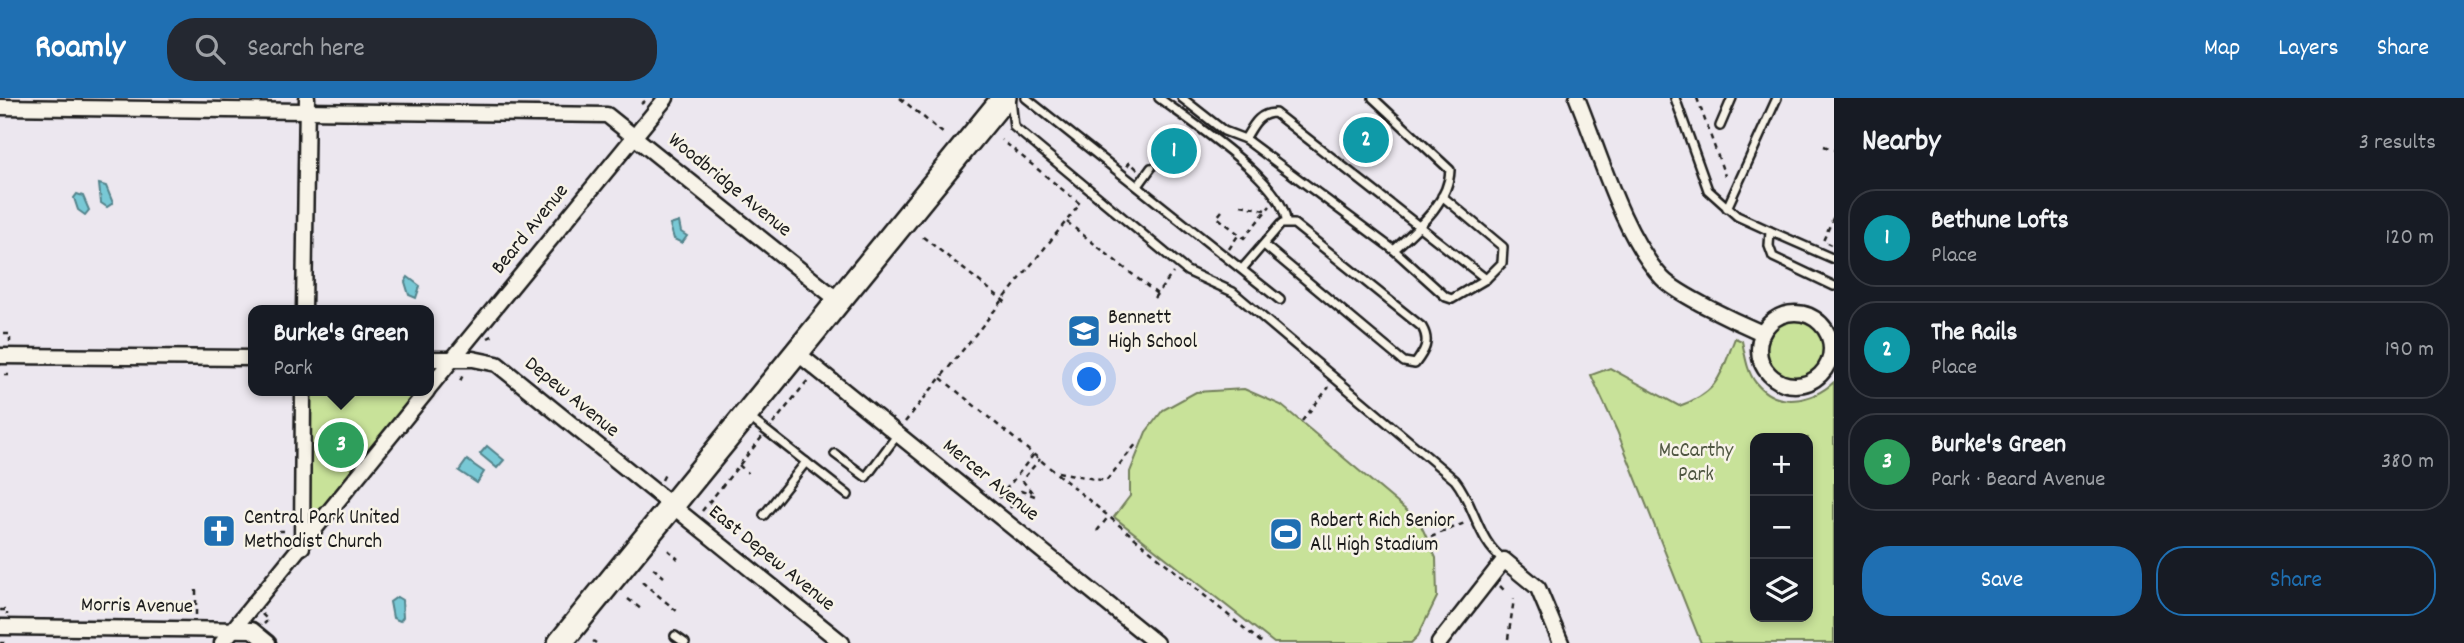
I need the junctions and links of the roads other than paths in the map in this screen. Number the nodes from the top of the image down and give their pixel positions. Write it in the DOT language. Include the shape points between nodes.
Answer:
graph roads {
  1 [pos="666,98"];
  2 [pos="1004,98"];
  3 [pos="1011,98"];
  4 [pos="1026,98"];
  5 [pos="1159,98"];
  6 [pos="1182,98"];
  7 [pos="1373,98"];
  8 [pos="1577,98"];
  9 [pos="1675,98"];
  10 [pos="1732,98"];
  11 [pos="1776,98"];
  12 [pos="307,105"];
  13 [pos="0,107"];
  14 [pos="1720,126"];
  15 [pos="634,137"];
  16 [pos="1245,139"];
  17 [pos="1152,168"];
  18 [pos="1138,186"];
  19 [pos="1442,196"];
  20 [pos="1727,208"];
  21 [pos="1286,223"];
  22 [pos="1419,225"];
  23 [pos="1770,231"];
  24 [pos="1264,245"];
  25 [pos="1394,250"];
  26 [pos="1834,259"];
  27 [pos="1242,269"];
  28 [pos="1486,279"];
  29 [pos="1834,286"];
  30 [pos="1280,300"];
  31 [pos="839,301"];
  32 [pos="304,305"];
  33 [pos="1762,333"];
  34 [pos="1832,339"];
  35 [pos="796,352"];
  36 [pos="248,358"];
  37 [pos="434,359"];
  38 [pos="453,359"];
  39 [pos="5,361"];
  40 [pos="1831,365"];
  41 [pos="434,383"];
  42 [pos="303,396"];
  43 [pos="423,396"];
  44 [pos="747,415"];
  45 [pos="898,434"];
  46 [pos="835,454"];
  47 [pos="806,462"];
  48 [pos="848,495"];
  49 [pos="673,507"];
  50 [pos="764,516"];
  51 [pos="302,547"];
  52 [pos="1504,560"];
  53 [pos="0,627"];
  54 [pos="233,629"];
  55 [pos="675,636"];
  56 [pos="222,643"];
  57 [pos="268,643"];
  58 [pos="560,643"];
  59 [pos="685,643"];
  60 [pos="842,643"];
  61 [pos="1156,643"];
  62 [pos="1440,643"];
  63 [pos="1561,643"];
  1 -- 15 [label="street, Beard Avenue"];
  2 -- 31 [label="main road"];
  3 -- 52 [label="lane" via="1014,127 1180,265 1233,292 1455,480 1466,494 1488,547"];
  4 -- 18 [label="lane"];
  5 -- 21 [label="lane" via="1258,175 1280,199"];
  6 -- 16 [label="lane" via="1224,131"];
  7 -- 19 [label="lane" via="1450,170"];
  8 -- 33 [label="street" via="1632,235 1664,280"];
  9 -- 20 [label="lane" via="1708,190"];
  10 -- 14 [label="lane"];
  11 -- 20 [label="lane"];
  12 -- 13 [label="street, Woodbridge Avenue"];
  12 -- 15 [label="street, Woodbridge Avenue" via="607,115"];
  12 -- 32 [label="street"];
  15 -- 31 [label="street, Woodbridge Avenue"];
  15 -- 38 [label="street, Beard Avenue"];
  16 -- 22 [label="lane" via="1258,119 1275,113"];
  16 -- 25 [label="lane"];
  17 -- 18 [label="lane"];
  18 -- 27 [label="lane"];
  19 -- 22 [label="lane"];
  19 -- 28 [label="lane" via="1503,247 1502,263"];
  20 -- 23 [label="lane"];
  21 -- 24 [label="lane"];
  21 -- 24 [label="lane" via="1294,224 1422,327 1426,349 1415,364 1398,358"];
  22 -- 25 [label="lane"];
  22 -- 28 [label="lane"];
  23 -- 26 [label="lane"];
  23 -- 29 [label="lane" via="1773,257"];
  24 -- 27 [label="lane"];
  25 -- 28 [label="lane" via="1452,299"];
  27 -- 30 [label="lane"];
  31 -- 35 [label="main road"];
  33 -- 34 [label="street" via="1775,318 1797,312 1818,321"];
  33 -- 40 [label="street" via="1759,358 1779,382 1806,383"];
  34 -- 40 [label="street"];
  35 -- 44 [label="main road"];
  35 -- 45 [label="street, Mercer Avenue"];
  36 -- 39 [label="street"];
  37 -- 38 [label="street, Depew Avenue"];
  38 -- 41 [label="street, Beard Avenue"];
  38 -- 49 [label="street, Depew Avenue" via="497,364"];
  42 -- 51 [label="street"];
  43 -- 51 [label="street, Beard Avenue"];
  44 -- 47 [label="lane"];
  44 -- 49 [label="main road"];
  45 -- 46 [label="lane" via="866,477"];
  45 -- 61 [label="street, Mercer Avenue"];
  47 -- 48 [label="lane"];
  47 -- 50 [label="lane"];
  49 -- 58 [label="main road"];
  49 -- 60 [label="street, East Depew Avenue"];
  51 -- 54 [label="street, Beard Avenue"];
  52 -- 62 [label="street"];
  52 -- 63 [label="street" via="1538,589"];
  53 -- 54 [label="street, Morris Avenue"];
  54 -- 56 [label="street, Beard Avenue"];
  54 -- 57 [label="street, Morris Avenue" via="251,630"];
  55 -- 59 [label="lane"];
}
